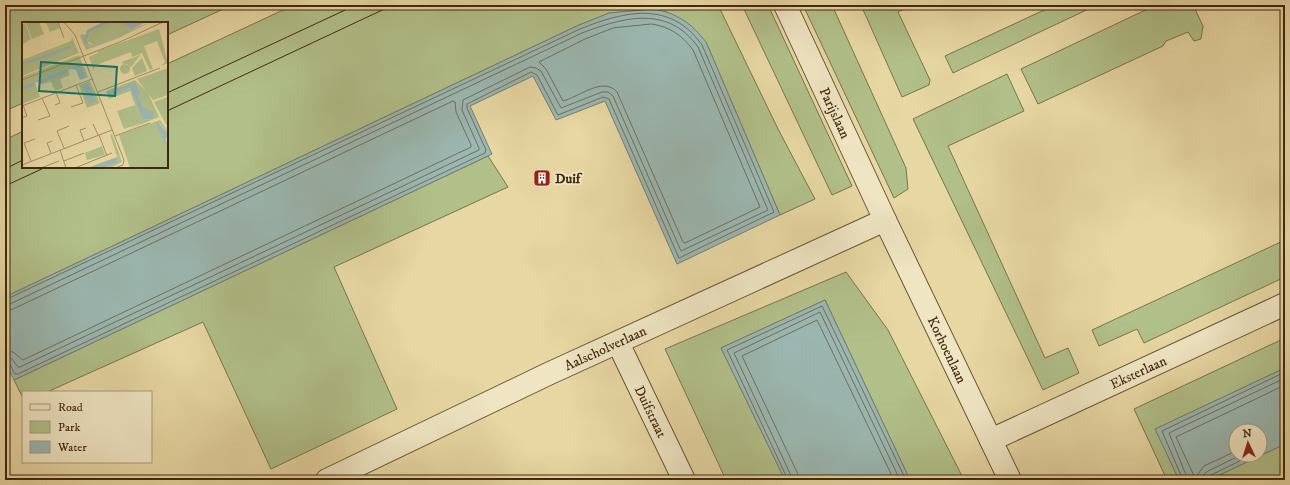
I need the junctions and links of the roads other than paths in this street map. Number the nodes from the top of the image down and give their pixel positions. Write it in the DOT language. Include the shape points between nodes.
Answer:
graph roads {
  1 [pos="785,5"];
  2 [pos="885,220"];
  3 [pos="1285,304"];
  4 [pos="618,343"];
  5 [pos="991,440"];
  6 [pos="327,480"];
  7 [pos="684,480"];
  8 [pos="1010,480"];
  1 -- 2 [label="street, Parijslaan"];
  2 -- 4 [label="street, Aalscholverlaan"];
  2 -- 5 [label="street, Korhoenlaan"];
  3 -- 5 [label="street, Eksterlaan"];
  4 -- 6 [label="street, Aalscholverlaan"];
  4 -- 7 [label="street, Duifstraat"];
  5 -- 8 [label="street, Korhoenlaan"];
}
